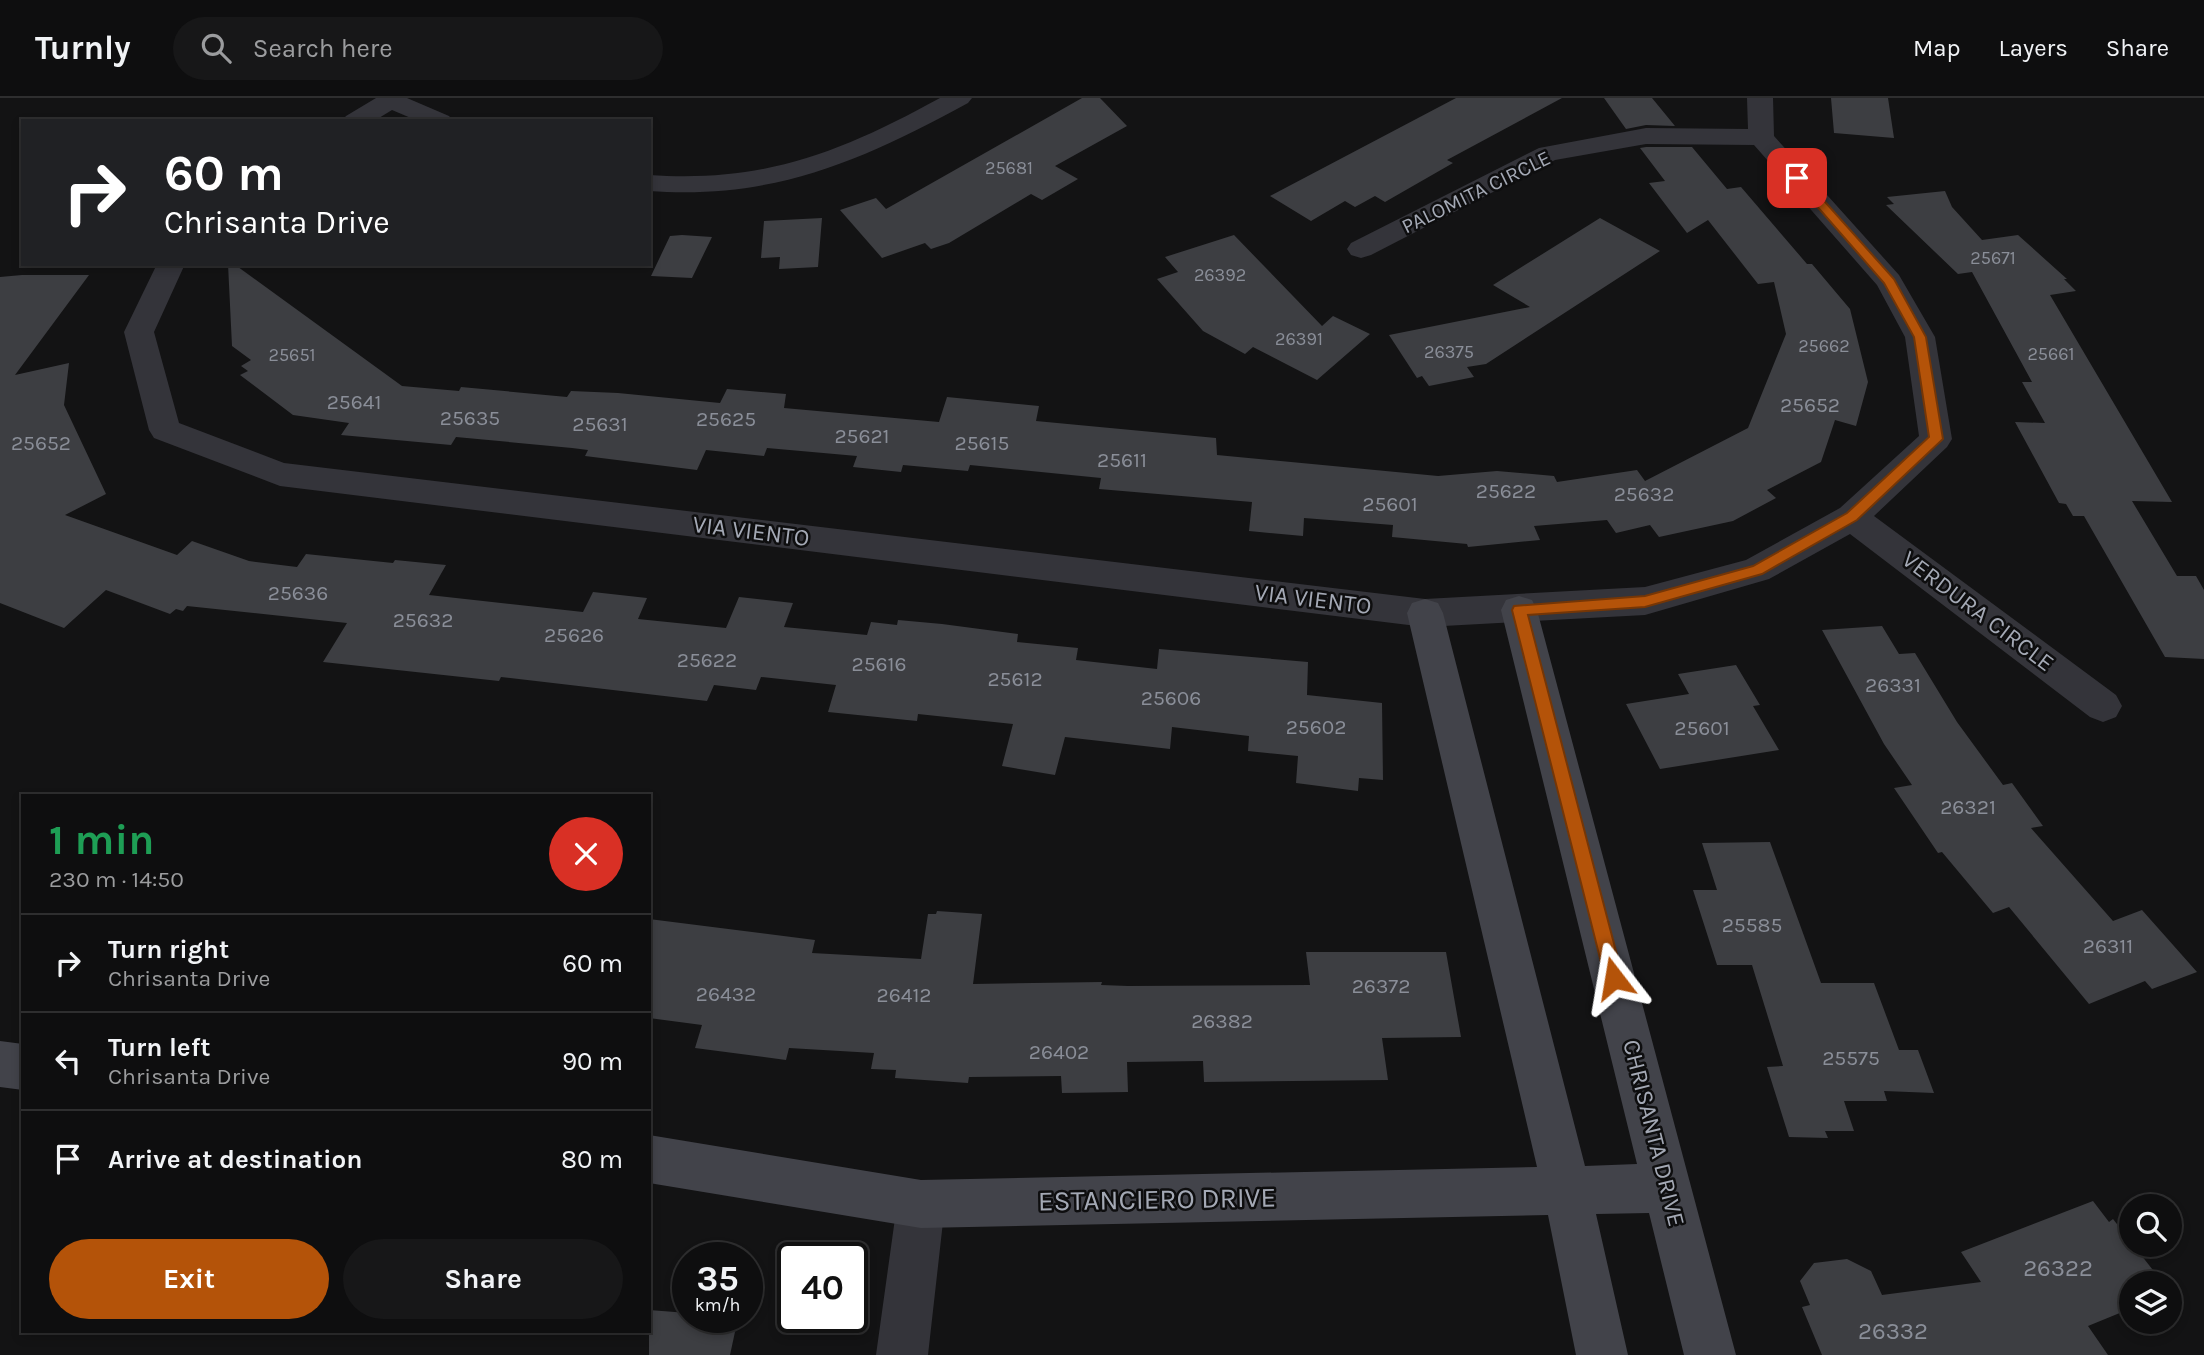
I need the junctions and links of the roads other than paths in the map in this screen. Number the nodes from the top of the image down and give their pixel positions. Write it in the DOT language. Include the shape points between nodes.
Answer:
graph roads {
  1 [pos="959,98"];
  2 [pos="1759,98"];
  3 [pos="392,99"];
  4 [pos="358,119"];
  5 [pos="436,119"];
  6 [pos="1761,136"];
  7 [pos="651,183"];
  8 [pos="1361,249"];
  9 [pos="170,266"];
  10 [pos="1852,517"];
  11 [pos="1520,610"];
  12 [pos="1425,613"];
  13 [pos="2103,706"];
  14 [pos="0,1064"];
  15 [pos="21,1067"];
  16 [pos="651,1159"];
  17 [pos="1668,1188"];
  18 [pos="1567,1191"];
  19 [pos="921,1204"];
  20 [pos="902,1355"];
  21 [pos="1602,1355"];
  22 [pos="1710,1355"];
  1 -- 7 [label="street" via="869,145 806,168 734,181"];
  2 -- 6 [label="street"];
  3 -- 4 [label="street"];
  3 -- 5 [label="street"];
  6 -- 8 [label="street, PALOMITA CIRCLE" via="1646,136 1548,154"];
  6 -- 10 [label="street" via="1889,281 1920,337 1936,439"];
  9 -- 12 [label="street, VIA VIENTO" via="139,332 165,430 280,474"];
  10 -- 11 [label="street" via="1757,570 1645,601"];
  10 -- 13 [label="street, VERDURA CIRCLE"];
  11 -- 12 [label="street, VIA VIENTO"];
  11 -- 17 [label="street, CHRISANTA DRIVE"];
  12 -- 18 [label="street"];
  14 -- 15 [label="street"];
  16 -- 19 [label="street, ESTANCIERO DRIVE"];
  17 -- 18 [label="street, ESTANCIERO DRIVE"];
  17 -- 22 [label="street, CHRISANTA DRIVE"];
  18 -- 19 [label="street, ESTANCIERO DRIVE"];
  18 -- 21 [label="street"];
  19 -- 20 [label="street"];
}
